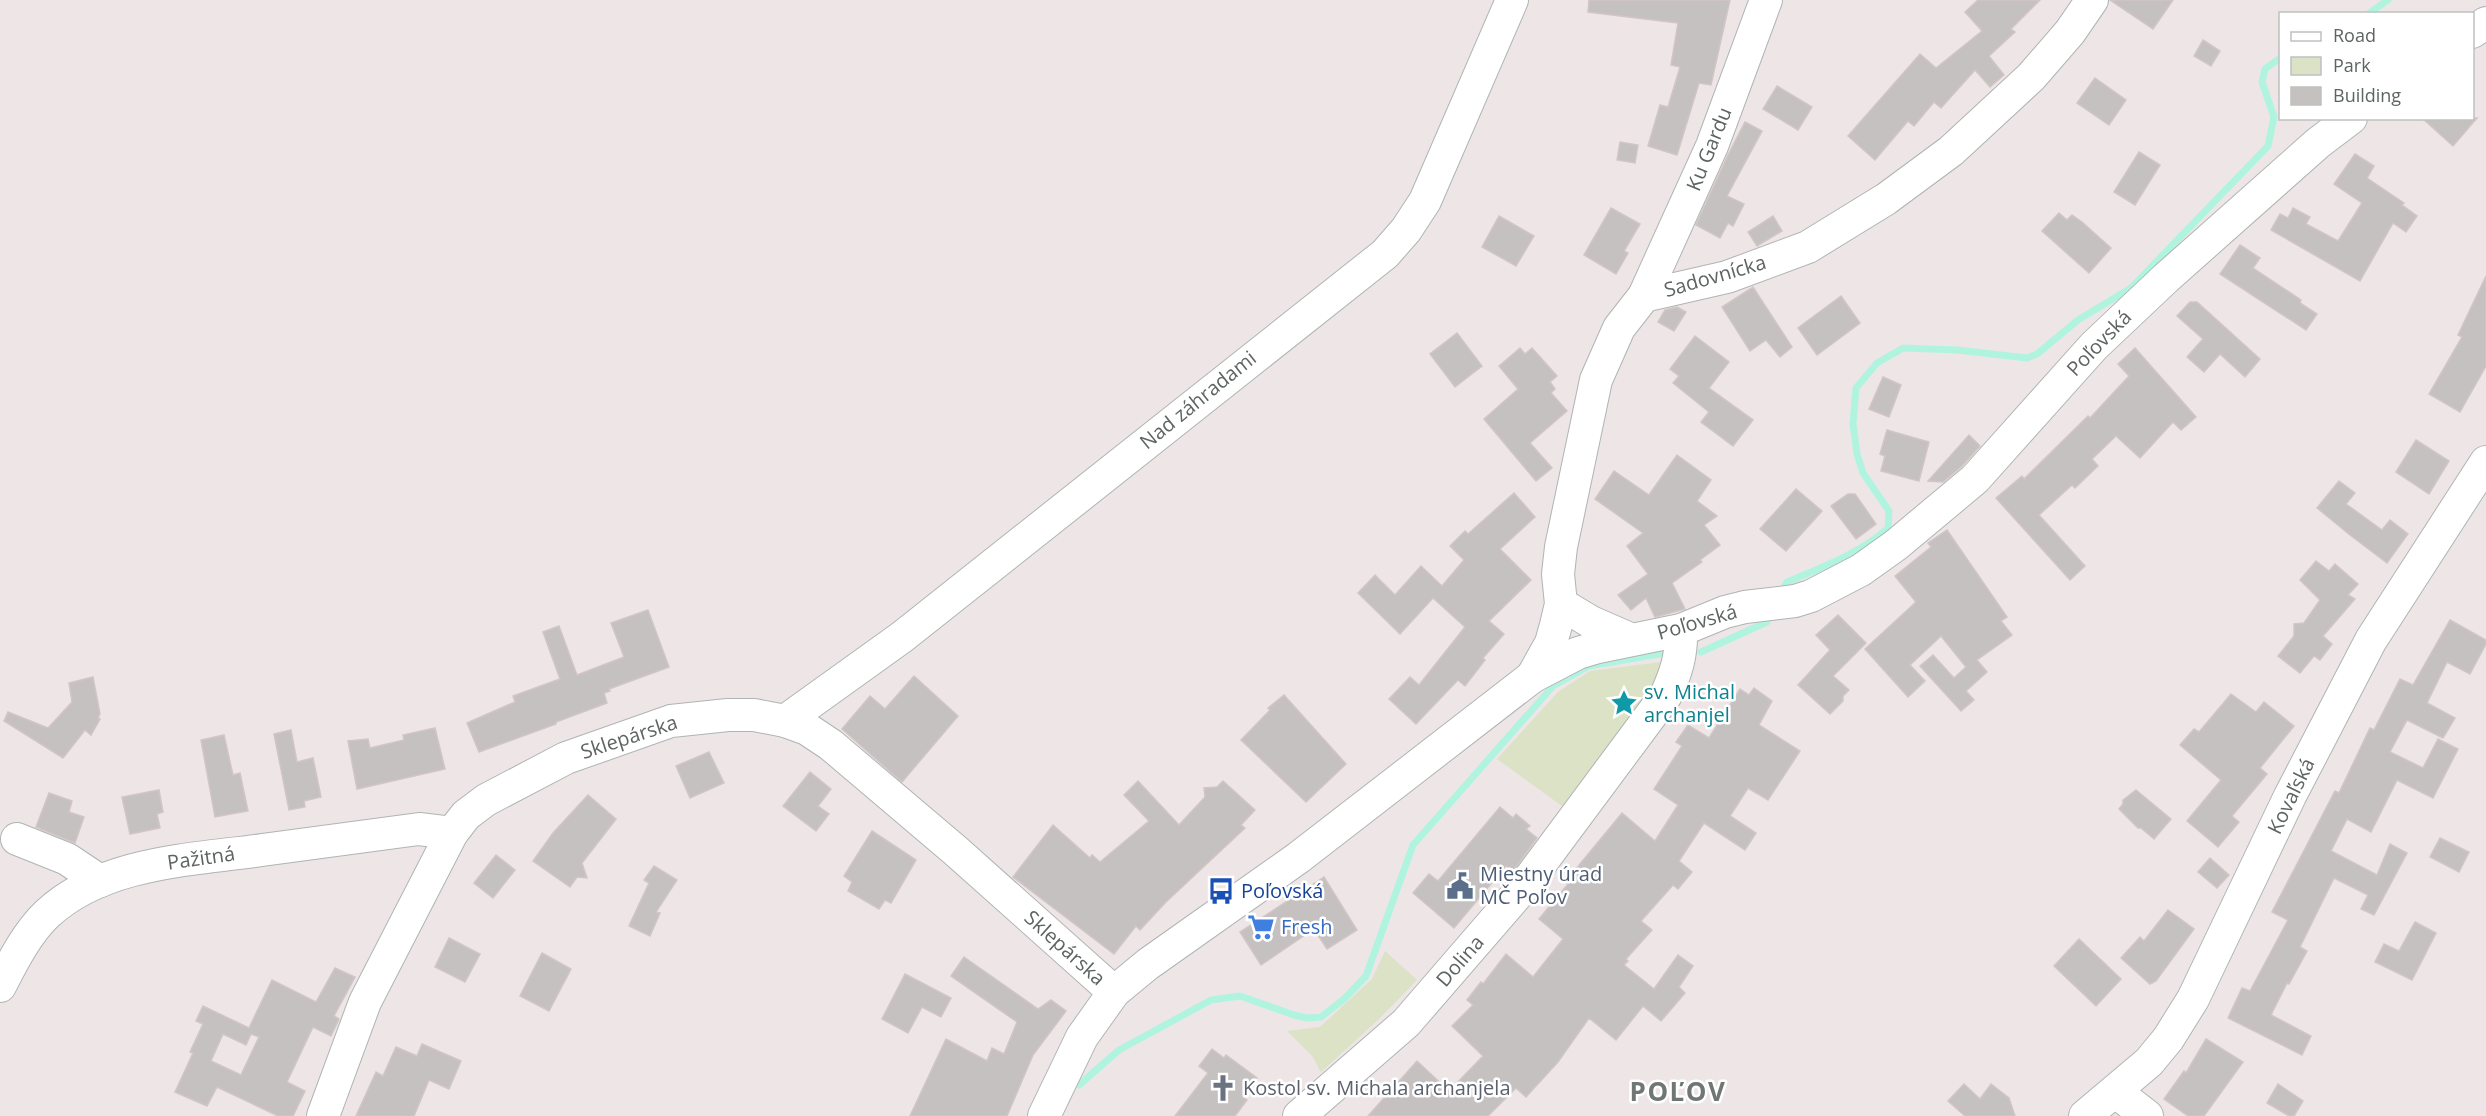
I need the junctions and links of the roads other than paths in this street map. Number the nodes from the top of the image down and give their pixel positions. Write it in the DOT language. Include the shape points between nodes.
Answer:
graph roads {
  1 [pos="1512,0"];
  2 [pos="1766,0"];
  3 [pos="2092,0"];
  4 [pos="2348,120"];
  5 [pos="1644,296"];
  6 [pos="2486,462"];
  7 [pos="1561,604"];
  8 [pos="1681,630"];
  9 [pos="1630,639"];
  10 [pos="1532,676"];
  11 [pos="785,720"];
  12 [pos="452,833"];
  13 [pos="16,839"];
  14 [pos="100,881"];
  15 [pos="0,986"];
  16 [pos="1114,992"];
  17 [pos="2116,1092"];
  18 [pos="1053,1111"];
  19 [pos="1313,1112"];
  20 [pos="323,1116"];
  21 [pos="2085,1116"];
  22 [pos="2148,1116"];
  1 -- 11 [label="street, Nad záhradami" via="1425,201 1385,254 902,637"];
  2 -- 5 [label="street, Ku Gardu" via="1712,146"];
  3 -- 5 [label="street, Sadovnícka" via="2031,77 1951,151 1886,199 1808,247 1727,277"];
  4 -- 8 [label="street, Poľovská" via="2250,203 2094,346 1975,479 1896,545 1861,570 1811,596 1725,612"];
  5 -- 7 [label="street, Sadovnícka" via="1619,328 1596,380 1561,547"];
  6 -- 17 [label="street, Kovaľská" via="2366,649 2193,999 2149,1062"];
  7 -- 9 [label="street"];
  7 -- 10 [label="street, Sadovnícka" via="1551,643"];
  8 -- 9 [label="street, Poľovská"];
  8 -- 19 [label="street, Dolina" via="1678,668 1662,701 1528,881 1406,1023"];
  9 -- 10 [label="street, Poľovská" via="1578,653"];
  10 -- 16 [label="street, Poľovská" via="1298,858"];
  11 -- 12 [label="street, Sklepárska" via="728,715 671,721 566,758 486,800 466,815"];
  11 -- 16 [label="street, Sklepárska" via="831,745"];
  12 -- 14 [label="street, Pažitná" via="419,829 200,858 153,865"];
  12 -- 20 [label="street, Sklepárska" via="365,1002"];
  13 -- 14 [label="street" via="67,859"];
  14 -- 15 [label="street, Pažitná" via="47,914 31,932"];
  16 -- 18 [label="street, Poľovská" via="1082,1037"];
  17 -- 21 [label="street, Kovaľská"];
  17 -- 22 [label="street"];
}
